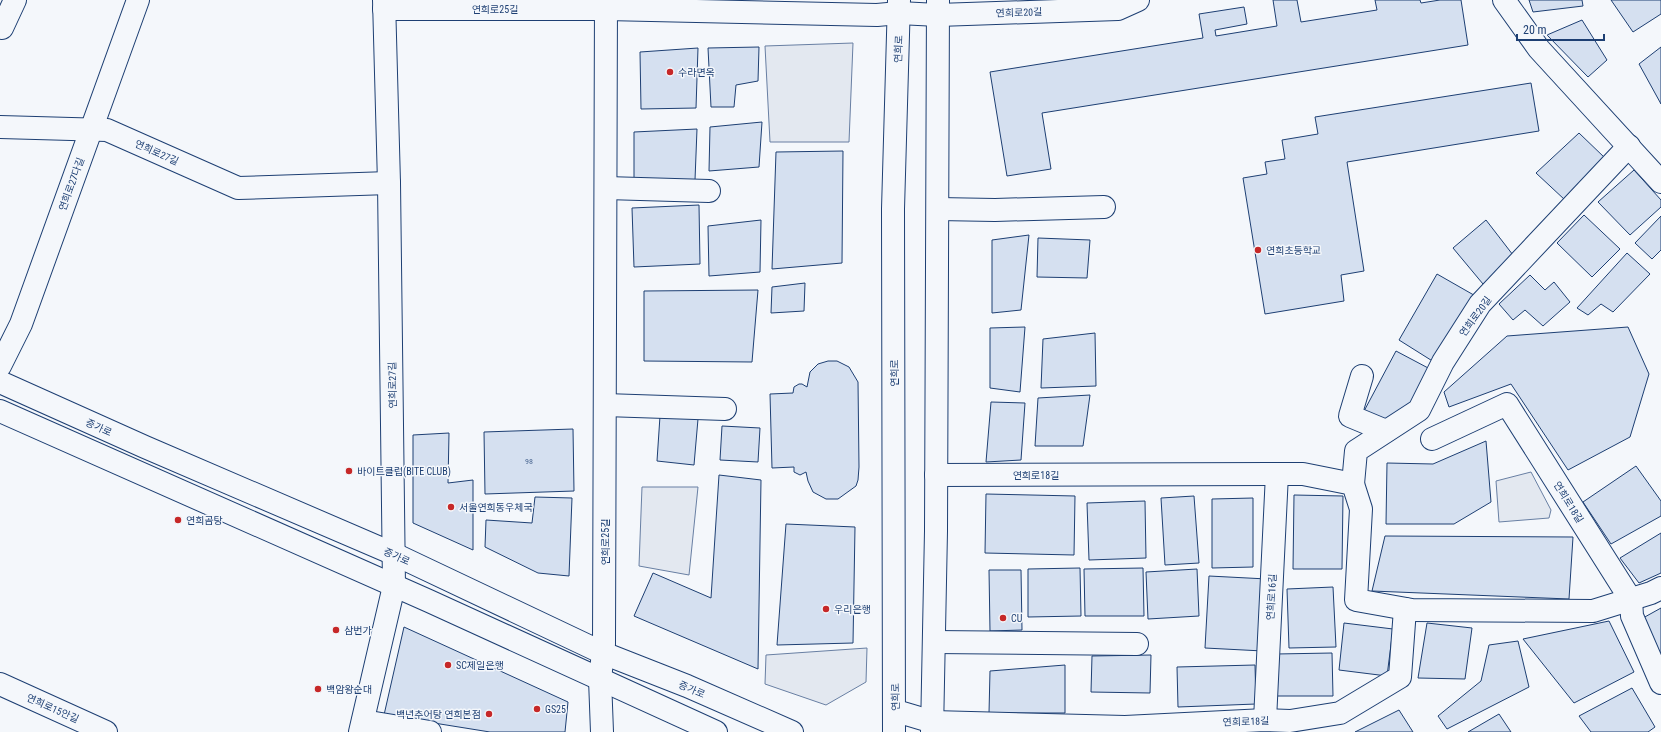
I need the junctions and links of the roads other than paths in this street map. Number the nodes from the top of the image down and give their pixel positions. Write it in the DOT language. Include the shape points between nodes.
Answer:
graph roads {
  1 [pos="15,0"];
  2 [pos="138,0"];
  3 [pos="1138,0"];
  4 [pos="1504,0"];
  5 [pos="384,5"];
  6 [pos="606,5"];
  7 [pos="899,7"];
  8 [pos="938,8"];
  9 [pos="2,28"];
  10 [pos="0,127"];
  11 [pos="91,130"];
  12 [pos="1629,146"];
  13 [pos="1661,182"];
  14 [pos="389,183"];
  15 [pos="606,188"];
  16 [pos="709,191"];
  17 [pos="1104,207"];
  18 [pos="938,209"];
  19 [pos="0,366"];
  20 [pos="1362,376"];
  21 [pos="0,382"];
  22 [pos="605,405"];
  23 [pos="725,409"];
  24 [pos="0,411"];
  25 [pos="1386,431"];
  26 [pos="1432,439"];
  27 [pos="1277,474"];
  28 [pos="936,475"];
  29 [pos="1353,484"];
  30 [pos="394,554"];
  31 [pos="394,586"];
  32 [pos="1661,588"];
  33 [pos="1631,600"];
  34 [pos="1405,609"];
  35 [pos="934,642"];
  36 [pos="1137,644"];
  37 [pos="603,653"];
  38 [pos="600,679"];
  39 [pos="1661,683"];
  40 [pos="0,684"];
  41 [pos="896,711"];
  42 [pos="1265,720"];
  43 [pos="1320,724"];
  44 [pos="361,726"];
  45 [pos="932,727"];
  46 [pos="1125,729"];
  47 [pos="106,732"];
  48 [pos="430,732"];
  49 [pos="602,732"];
  50 [pos="716,732"];
  51 [pos="792,732"];
  52 [pos="894,732"];
  1 -- 9 [label="street"];
  2 -- 11 [label="street, 연희로27다길"];
  3 -- 8 [label="street, 연희로20길" via="1118,9"];
  4 -- 12 [label="street" via="1539,49"];
  5 -- 6 [label="street, 연희로25길"];
  5 -- 14 [label="street, 연희로27길"];
  6 -- 7 [label="street" via="869,15"];
  6 -- 15 [label="street, 연희로25길"];
  7 -- 8 [label="street, 연희로20길"];
  7 -- 41 [label="street, 연희로" via="893,209 893,639"];
  8 -- 18 [label="street"];
  10 -- 11 [label="street, 연희로27길"];
  11 -- 14 [label="street, 연희로27길" via="106,130 238,188"];
  11 -- 19 [label="street, 연희로27다길" via="21,324"];
  12 -- 13 [label="street"];
  12 -- 25 [label="street, 연희로20길" via="1480,304 1443,362 1419,410"];
  14 -- 30 [label="street, 연희로27길"];
  15 -- 16 [label="street"];
  15 -- 22 [label="street, 연희로25길"];
  17 -- 18 [label="street"];
  18 -- 28 [label="street"];
  20 -- 25 [label="street" via="1350,416"];
  21 -- 30 [label="street, 증가로"];
  22 -- 23 [label="street"];
  22 -- 37 [label="street, 연희로25길"];
  24 -- 31 [label="street"];
  25 -- 29 [label="street, 연희로20길" via="1356,451"];
  26 -- 33 [label="street, 연희로18길" via="1507,404"];
  27 -- 28 [label="street, 연희로18길"];
  27 -- 29 [label="street, 연희로18길" via="1303,474"];
  27 -- 42 [label="street, 연희로16길"];
  28 -- 35 [label="street"];
  29 -- 34 [label="street" via="1361,509 1356,600"];
  30 -- 31 [label="street, 연희로27길"];
  30 -- 37 [label="street, 증가로"];
  31 -- 38 [label="street"];
  31 -- 44 [label="street"];
  32 -- 33 [label="street"];
  33 -- 34 [label="street" via="1593,611"];
  33 -- 39 [label="street, 연희로18길" via="1632,616"];
  34 -- 43 [label="street, 연희로18길" via="1400,677"];
  35 -- 36 [label="street"];
  35 -- 45 [label="street"];
  37 -- 38 [label="street, 연희로25길"];
  37 -- 51 [label="street, 증가로"];
  38 -- 49 [label="street, 연희로25길"];
  38 -- 50 [label="street"];
  40 -- 47 [label="street, 연희로15안길"];
  41 -- 45 [label="street, 연희로18길"];
  41 -- 52 [label="street, 연희로"];
  42 -- 43 [label="street, 연희로18길"];
  42 -- 46 [label="street, 연희로18길"];
  44 -- 48 [label="street"];
  45 -- 46 [label="street, 연희로18길"];
}
